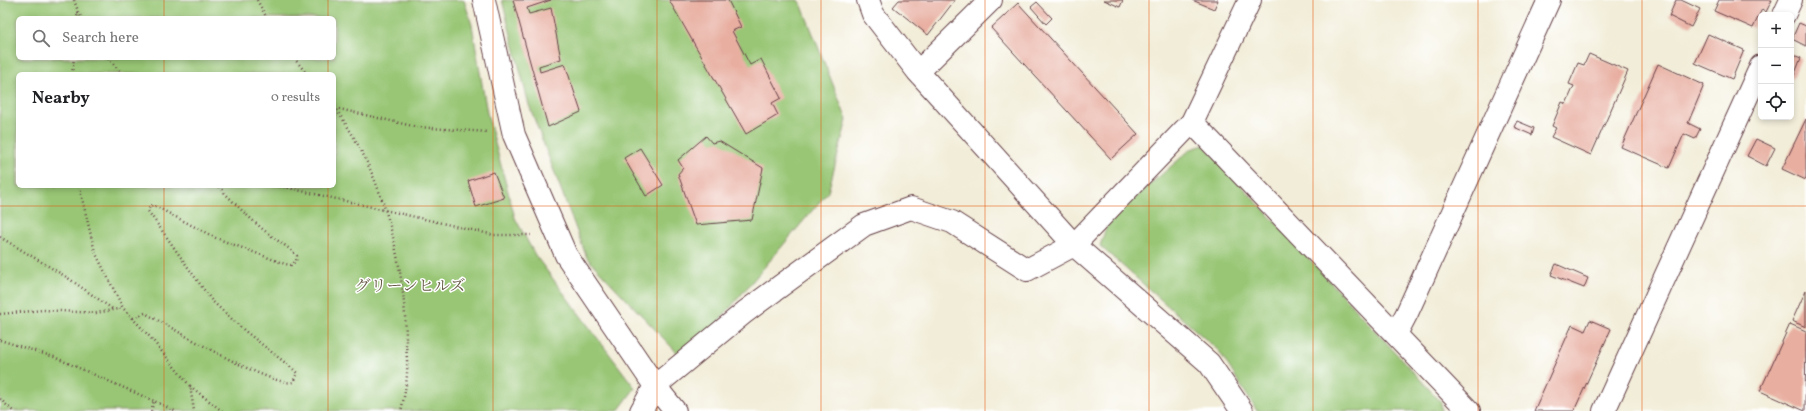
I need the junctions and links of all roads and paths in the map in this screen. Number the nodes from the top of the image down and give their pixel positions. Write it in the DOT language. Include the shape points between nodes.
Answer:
graph roads {
  1 [pos="74,0"];
  2 [pos="257,0"];
  3 [pos="484,0"];
  4 [pos="868,0"];
  5 [pos="991,0"];
  6 [pos="1250,0"];
  7 [pos="1549,0"];
  8 [pos="1791,0"];
  9 [pos="78,11"];
  10 [pos="1785,12"];
  11 [pos="77,16"];
  12 [pos="81,16"];
  13 [pos="265,16"];
  14 [pos="74,60"];
  15 [pos="110,60"];
  16 [pos="296,60"];
  17 [pos="72,72"];
  18 [pos="120,72"];
  19 [pos="305,72"];
  20 [pos="918,72"];
  21 [pos="1758,73"];
  22 [pos="336,107"];
  23 [pos="336,110"];
  24 [pos="1192,122"];
  25 [pos="514,135"];
  26 [pos="79,188"];
  27 [pos="220,188"];
  28 [pos="289,188"];
  29 [pos="385,210"];
  30 [pos="557,234"];
  31 [pos="0,238"];
  32 [pos="1074,245"];
  33 [pos="123,308"];
  34 [pos="114,310"];
  35 [pos="0,314"];
  36 [pos="133,318"];
  37 [pos="1396,334"];
  38 [pos="0,340"];
  39 [pos="190,386"];
  40 [pos="656,386"];
  41 [pos="0,399"];
  42 [pos="154,402"];
  43 [pos="13,411"];
  44 [pos="151,411"];
  45 [pos="175,411"];
  46 [pos="194,411"];
  47 [pos="222,411"];
  48 [pos="401,411"];
  49 [pos="641,411"];
  50 [pos="675,411"];
  51 [pos="1242,411"];
  52 [pos="1469,411"];
  53 [pos="1604,411"];
  1 -- 9 [label="path"];
  2 -- 13 [label="path"];
  3 -- 25 [label="street"];
  4 -- 20 [label="street" via="874,14"];
  5 -- 20 [label="street"];
  6 -- 24 [label="street"];
  7 -- 37 [label="street"];
  8 -- 10 [label="street"];
  9 -- 11 [label="path"];
  9 -- 12 [label="path"];
  14 -- 17 [label="path"];
  15 -- 18 [label="path"];
  16 -- 19 [label="path"];
  20 -- 32 [label="street"];
  21 -- 53 [label="street"];
  22 -- 25 [label="path" via="417,127"];
  23 -- 29 [label="path" via="351,130 368,164"];
  24 -- 32 [label="street"];
  24 -- 37 [label="street"];
  25 -- 30 [label="street"];
  26 -- 33 [label="path" via="95,252"];
  27 -- 36 [label="path" via="269,235 293,251 297,256 292,265 199,230 154,205 150,206 148,211 212,301 293,369 297,373 293,382 279,381 228,358 145,313"];
  28 -- 29 [label="path"];
  29 -- 30 [label="path" via="494,235"];
  29 -- 48 [label="path" via="402,280 406,319 407,383"];
  30 -- 40 [label="street" via="566,255"];
  31 -- 34 [label="path" via="68,278"];
  32 -- 40 [label="street" via="1027,270 952,222 911,208 864,225 745,312"];
  32 -- 51 [label="street" via="1209,363"];
  33 -- 34 [label="path"];
  33 -- 36 [label="path"];
  34 -- 35 [label="path" via="96,313 43,310"];
  36 -- 39 [label="path"];
  37 -- 52 [label="street"];
  38 -- 42 [label="path" via="54,357"];
  39 -- 46 [label="path"];
  39 -- 47 [label="path"];
  40 -- 49 [label="street"];
  40 -- 50 [label="street"];
  41 -- 43 [label="path"];
  42 -- 44 [label="path"];
  42 -- 45 [label="path"];
}
